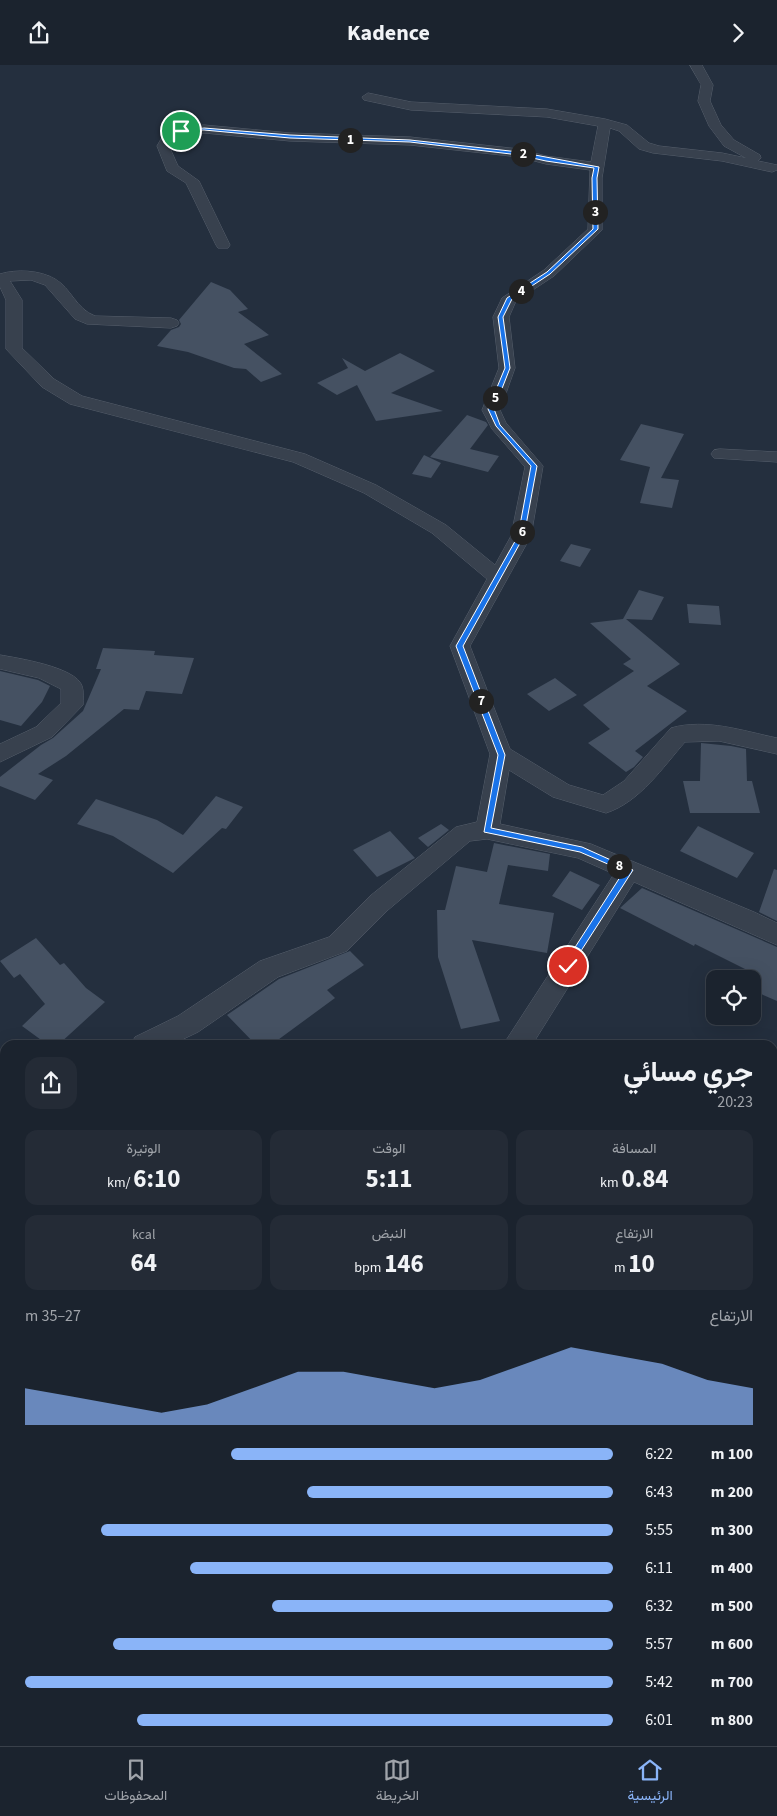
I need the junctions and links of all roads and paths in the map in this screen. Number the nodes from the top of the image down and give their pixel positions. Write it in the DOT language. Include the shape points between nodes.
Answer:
graph roads {
  1 [pos="696,65"];
  2 [pos="368,97"];
  3 [pos="605,123"];
  4 [pos="597,167"];
  5 [pos="774,169"];
  6 [pos="223,245"];
  7 [pos="0,279"];
  8 [pos="0,283"];
  9 [pos="170,323"];
  10 [pos="720,454"];
  11 [pos="777,457"];
  12 [pos="498,578"];
  13 [pos="0,662"];
  14 [pos="777,746"];
  15 [pos="0,754"];
  16 [pos="502,755"];
  17 [pos="487,830"];
  18 [pos="629,870"];
  19 [pos="777,935"];
  20 [pos="155,1040"];
  21 [pos="520,1040"];
  1 -- 5 [label="street" via="708,85 704,101 715,127 729,143"];
  2 -- 3 [label="street" via="411,106 547,113"];
  3 -- 4 [label="street"];
  3 -- 5 [label="street" via="623,127 644,146 658,150 722,157"];
  4 -- 6 [label="street" via="519,153 410,141 204,129 169,135 163,146 172,168 192,181"];
  4 -- 12 [label="street" via="594,178 595,229 549,273 510,298 501,317 507,368 491,409 498,425 534,466 521,536"];
  7 -- 9 [label="street" via="32,275 50,282 80,316 92,321"];
  8 -- 12 [label="street" via="6,284 14,300 14,349 48,383 69,396 299,458 370,489 439,529"];
  10 -- 11 [label="street"];
  12 -- 16 [label="street" via="460,646"];
  13 -- 15 [label="street" via="59,676 72,686 72,705 44,732"];
  14 -- 16 [label="street" via="720,733 679,734 632,787 606,804 561,791"];
  16 -- 17 [label="street"];
  17 -- 18 [label="street" via="582,850"];
  17 -- 20 [label="street" via="464,833 379,903 338,944 269,969 188,1024"];
  18 -- 19 [label="street"];
  18 -- 21 [label="street"];
}
